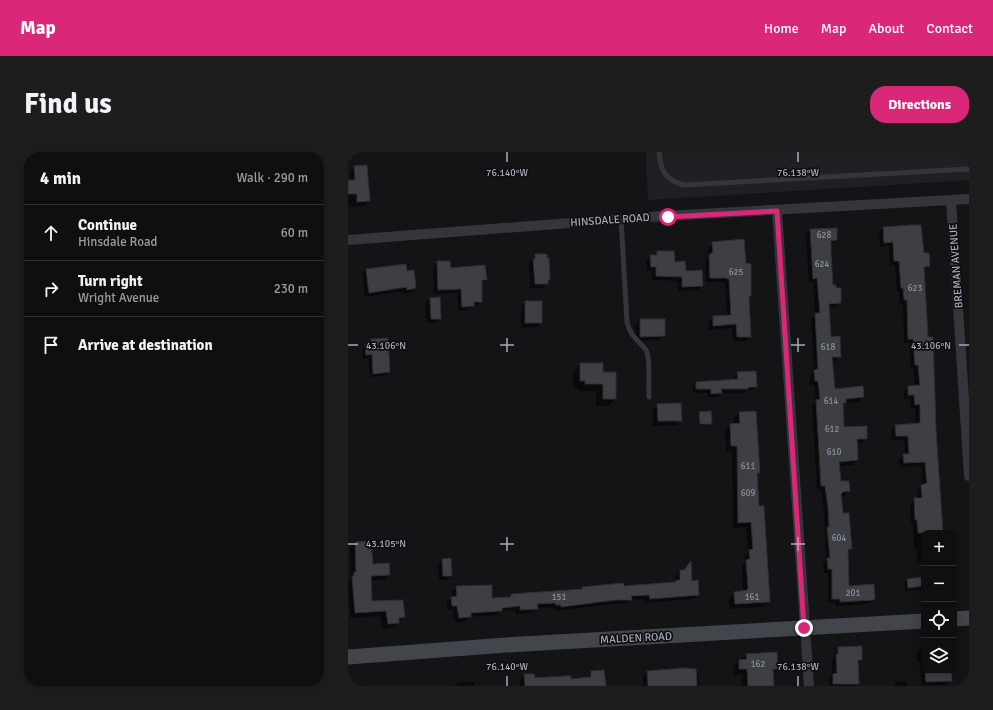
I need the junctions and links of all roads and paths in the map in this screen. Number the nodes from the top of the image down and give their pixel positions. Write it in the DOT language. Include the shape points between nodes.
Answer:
graph roads {
  1 [pos="659,152"];
  2 [pos="969,169"];
  3 [pos="969,199"];
  4 [pos="951,200"];
  5 [pos="777,211"];
  6 [pos="621,219"];
  7 [pos="348,240"];
  8 [pos="649,397"];
  9 [pos="969,476"];
  10 [pos="969,618"];
  11 [pos="957,619"];
  12 [pos="921,621"];
  13 [pos="804,628"];
  14 [pos="348,657"];
  15 [pos="809,686"];
  1 -- 2 [label="lane" via="660,165 664,173 674,182 684,185"];
  3 -- 4 [label="street, HINSDALE ROAD"];
  4 -- 5 [label="street, HINSDALE ROAD"];
  4 -- 9 [label="street, BREMAN AVENUE"];
  5 -- 6 [label="street, HINSDALE ROAD"];
  5 -- 13 [label="street"];
  6 -- 7 [label="street, HINSDALE ROAD"];
  6 -- 8 [label="lane" via="627,322 632,336 646,350"];
  10 -- 11 [label="street"];
  12 -- 13 [label="street, MALDEN ROAD"];
  13 -- 14 [label="street, MALDEN ROAD"];
  13 -- 15 [label="street"];
}
